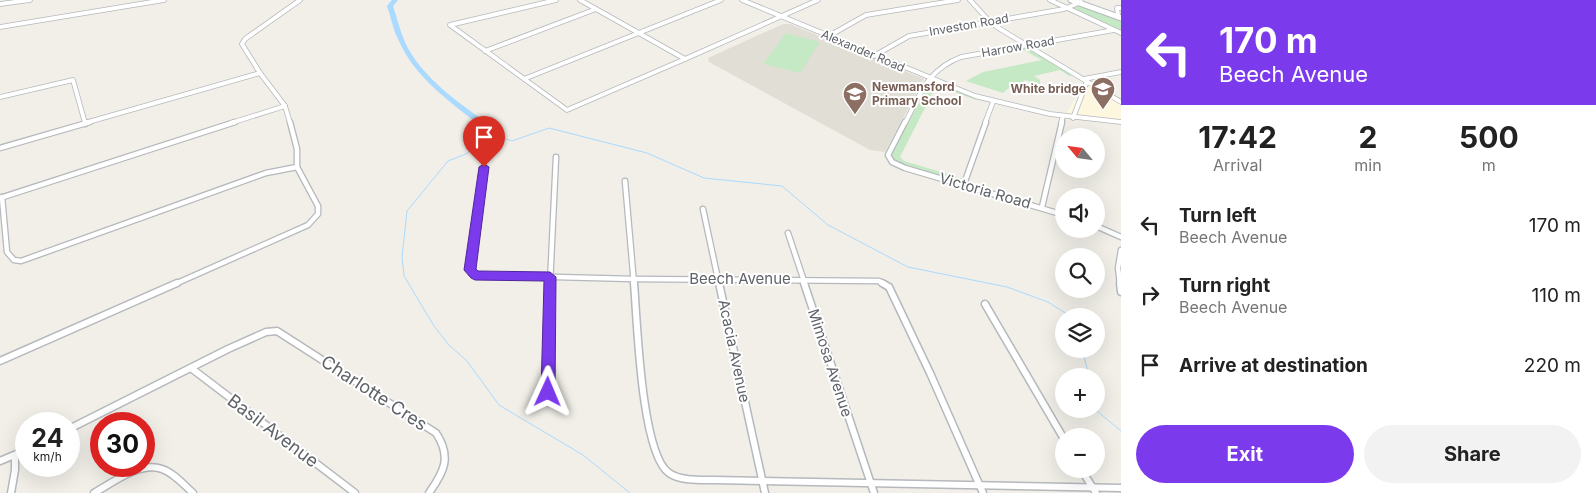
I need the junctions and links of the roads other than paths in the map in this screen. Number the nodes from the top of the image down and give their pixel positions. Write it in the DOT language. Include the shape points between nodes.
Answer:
graph roads {
  1 [pos="30,0"];
  2 [pos="120,0"];
  3 [pos="164,0"];
  4 [pos="300,0"];
  5 [pos="556,0"];
  6 [pos="580,0"];
  7 [pos="721,0"];
  8 [pos="742,0"];
  9 [pos="818,0"];
  10 [pos="958,0"];
  11 [pos="970,0"];
  12 [pos="1050,0"];
  13 [pos="1077,1"];
  14 [pos="0,4"];
  15 [pos="119,7"];
  16 [pos="1069,7"];
  17 [pos="1119,8"];
  18 [pos="596,9"];
  19 [pos="1120,16"];
  20 [pos="780,17"];
  21 [pos="990,22"];
  22 [pos="0,27"];
  23 [pos="1114,30"];
  24 [pos="638,33"];
  25 [pos="1121,33"];
  26 [pos="827,37"];
  27 [pos="1028,45"];
  28 [pos="485,51"];
  29 [pos="874,56"];
  30 [pos="686,59"];
  31 [pos="1121,72"];
  32 [pos="260,73"];
  33 [pos="524,79"];
  34 [pos="928,79"];
  35 [pos="1085,80"];
  36 [pos="0,97"];
  37 [pos="993,102"];
  38 [pos="1121,102"];
  39 [pos="285,106"];
  40 [pos="1063,116"];
  41 [pos="1073,118"];
  42 [pos="1121,122"];
  43 [pos="85,124"];
  44 [pos="0,148"];
  45 [pos="556,157"];
  46 [pos="297,167"];
  47 [pos="484,167"];
  48 [pos="905,168"];
  49 [pos="625,181"];
  50 [pos="964,184"];
  51 [pos="1,198"];
  52 [pos="1042,208"];
  53 [pos="703,209"];
  54 [pos="1055,212"];
  55 [pos="1105,230"];
  56 [pos="788,233"];
  57 [pos="1121,237"];
  58 [pos="1121,250"];
  59 [pos="550,277"];
  60 [pos="718,278"];
  61 [pos="633,279"];
  62 [pos="802,279"];
  63 [pos="1121,292"];
  64 [pos="985,304"];
  65 [pos="0,361"];
  66 [pos="191,368"];
  67 [pos="548,392"];
  68 [pos="80,424"];
  69 [pos="1058,428"];
  70 [pos="15,456"];
  71 [pos="0,461"];
  72 [pos="15,470"];
  73 [pos="1087,478"];
  74 [pos="762,482"];
  75 [pos="870,483"];
  76 [pos="1121,488"];
  77 [pos="982,490"];
  78 [pos="1094,490"];
  79 [pos="11,493"];
  80 [pos="94,493"];
  81 [pos="193,493"];
  82 [pos="355,493"];
  83 [pos="429,493"];
  84 [pos="765,493"];
  85 [pos="874,493"];
  1 -- 14 [label="street"];
  2 -- 15 [label="street"];
  3 -- 15 [label="street"];
  4 -- 32 [label="street" via="242,41"];
  5 -- 28 [label="street" via="450,25"];
  6 -- 18 [label="street"];
  7 -- 24 [label="street"];
  8 -- 20 [label="street, Alexander Road"];
  9 -- 20 [label="street"];
  10 -- 26 [label="street" via="866,15"];
  11 -- 21 [label="street"];
  12 -- 16 [label="street"];
  13 -- 16 [label="street, Investon Road"];
  13 -- 19 [label="main road"];
  15 -- 22 [label="street"];
  16 -- 21 [label="street, Investon Road"];
  16 -- 23 [label="street"];
  17 -- 19 [label="street"];
  18 -- 24 [label="street"];
  18 -- 28 [label="street"];
  20 -- 26 [label="street, Alexander Road"];
  20 -- 30 [label="street"];
  21 -- 27 [label="street"];
  21 -- 29 [label="street, Investon Road" via="909,36"];
  23 -- 25 [label="street"];
  23 -- 27 [label="street, Harrow Road"];
  24 -- 30 [label="street"];
  24 -- 33 [label="street"];
  26 -- 29 [label="street, Alexander Road"];
  27 -- 34 [label="street, Harrow Road" via="954,59"];
  27 -- 35 [label="street"];
  28 -- 33 [label="street"];
  29 -- 34 [label="street, Alexander Road"];
  30 -- 33 [label="street" via="570,110"];
  31 -- 35 [label="street"];
  32 -- 39 [label="street"];
  32 -- 43 [label="street"];
  34 -- 37 [label="street, Alexander Road"];
  34 -- 48 [label="street, Harrow Road" via="888,154 892,162"];
  35 -- 38 [label="street"];
  35 -- 41 [label="street"];
  36 -- 43 [label="street" via="73,80"];
  37 -- 40 [label="street, Alexander Road"];
  37 -- 50 [label="street"];
  39 -- 46 [label="street" via="297,149"];
  39 -- 51 [label="street"];
  40 -- 41 [label="street, Alexander Road"];
  40 -- 52 [label="street"];
  41 -- 42 [label="street, Alexander Road"];
  43 -- 44 [label="street"];
  45 -- 59 [label="street"];
  46 -- 51 [label="street" via="266,173 21,261 14,260 7,252"];
  46 -- 65 [label="street" via="318,206 318,214 308,225"];
  47 -- 59 [label="street, Beech Avenue" via="472,274"];
  48 -- 50 [label="street, Victoria Road"];
  49 -- 61 [label="street"];
  50 -- 52 [label="street, Victoria Road"];
  52 -- 54 [label="street, Victoria Road"];
  53 -- 60 [label="street, Acacia Avenue"];
  55 -- 57 [label="street"];
  56 -- 62 [label="street, Mimosa Avenue"];
  58 -- 63 [label="street" via="1118,268"];
  59 -- 61 [label="street, Beech Avenue"];
  59 -- 67 [label="street"];
  60 -- 61 [label="street, Beech Avenue"];
  60 -- 62 [label="street, Beech Avenue"];
  60 -- 74 [label="street, Acacia Avenue"];
  61 -- 74 [label="street" via="648,424 661,465 676,476"];
  62 -- 75 [label="street, Mimosa Avenue"];
  62 -- 77 [label="street, Beech Avenue" via="878,281 889,287"];
  64 -- 69 [label="street"];
  66 -- 68 [label="street"];
  66 -- 82 [label="street, Basil Avenue"];
  66 -- 83 [label="street, Charlotte Cres" via="266,332 282,333 436,434 443,443 444,465 442,475"];
  70 -- 71 [label="street"];
  72 -- 79 [label="street"];
  73 -- 78 [label="street"];
  74 -- 75 [label="street"];
  74 -- 84 [label="street, Acacia Avenue"];
  75 -- 77 [label="street"];
  75 -- 85 [label="street, Mimosa Avenue"];
  76 -- 78 [label="street"];
  77 -- 78 [label="street"];
  80 -- 81 [label="street" via="135,472 155,467 172,475"];
}
